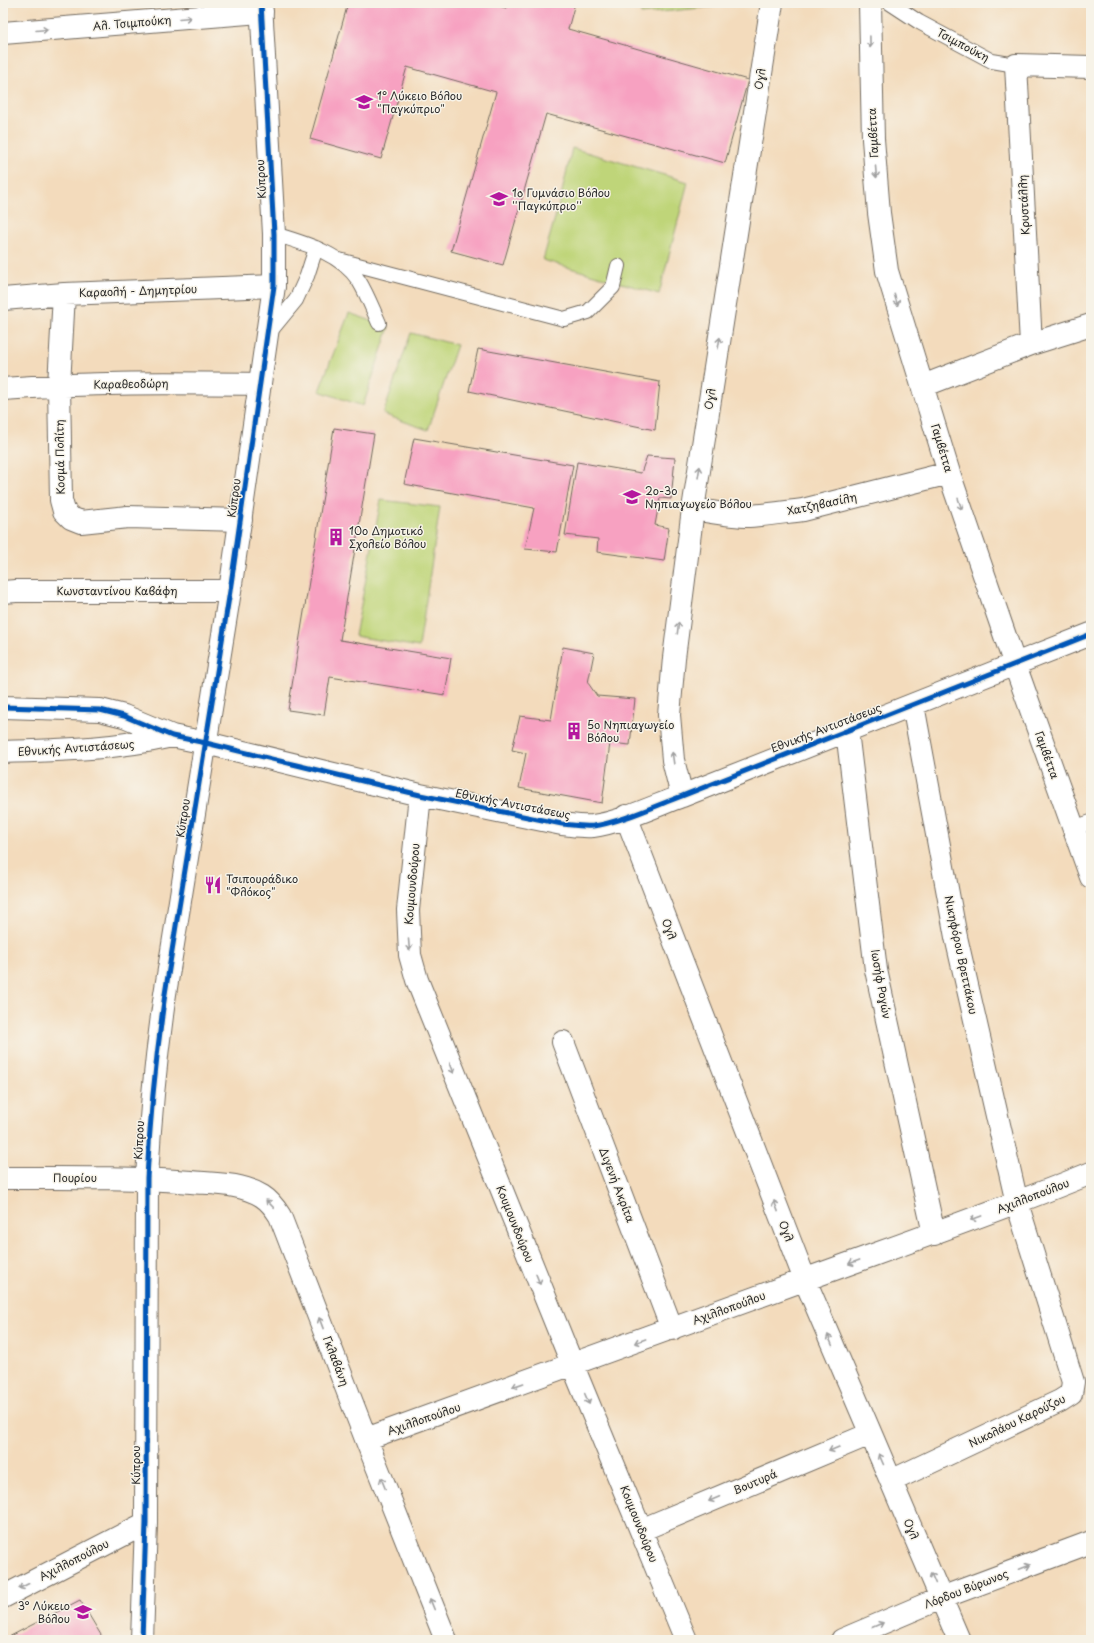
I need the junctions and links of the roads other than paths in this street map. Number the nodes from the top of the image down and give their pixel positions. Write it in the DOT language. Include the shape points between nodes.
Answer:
graph roads {
  1 [pos="772,3"];
  2 [pos="870,3"];
  3 [pos="890,3"];
  4 [pos="262,8"];
  5 [pos="3,33"];
  6 [pos="1016,66"];
  7 [pos="1091,67"];
  8 [pos="274,234"];
  9 [pos="316,248"];
  10 [pos="339,260"];
  11 [pos="618,266"];
  12 [pos="274,286"];
  13 [pos="64,294"];
  14 [pos="3,299"];
  15 [pos="379,323"];
  16 [pos="1091,325"];
  17 [pos="268,334"];
  18 [pos="1031,344"];
  19 [pos="260,384"];
  20 [pos="59,385"];
  21 [pos="923,386"];
  22 [pos="3,390"];
  23 [pos="950,474"];
  24 [pos="693,509"];
  25 [pos="240,520"];
  26 [pos="230,590"];
  27 [pos="3,592"];
  28 [pos="1091,634"];
  29 [pos="1015,665"];
  30 [pos="912,705"];
  31 [pos="3,708"];
  32 [pos="847,731"];
  33 [pos="172,736"];
  34 [pos="206,743"];
  35 [pos="3,752"];
  36 [pos="420,795"];
  37 [pos="682,796"];
  38 [pos="626,816"];
  39 [pos="1082,825"];
  40 [pos="1091,877"];
  41 [pos="563,1042"];
  42 [pos="1091,1174"];
  43 [pos="3,1178"];
  44 [pos="147,1178"];
  45 [pos="1018,1203"];
  46 [pos="934,1234"];
  47 [pos="805,1280"];
  48 [pos="672,1329"];
  49 [pos="573,1366"];
  50 [pos="870,1434"];
  51 [pos="366,1439"];
  52 [pos="891,1481"];
  53 [pos="146,1523"];
  54 [pos="641,1530"];
  55 [pos="1091,1542"];
  56 [pos="3,1597"];
  57 [pos="941,1598"];
  58 [pos="142,1640"];
  59 [pos="446,1640"];
  60 [pos="686,1640"];
  61 [pos="842,1640"];
  62 [pos="959,1640"];
  24 -- 1 [label="street, Ογλ, one-way"];
  2 -- 21 [label="street, Γαμβέττα, one-way" via="873,139 887,271"];
  3 -- 6 [label="lane, Τσιμπούκη" via="919,22 988,59"];
  5 -- 4 [label="street, Αλ. Τσιμπούκη, one-way"];
  4 -- 8 [label="street, Κύπρου"];
  6 -- 7 [label="street, Τσιμπούκη"];
  6 -- 18 [label="street, Κρυστάλλη"];
  8 -- 9 [label="lane"];
  8 -- 12 [label="street, Κύπρου"];
  9 -- 10 [label="lane"];
  9 -- 17 [label="lane" via="296,300"];
  10 -- 11 [label="lane" via="564,319 588,312 613,287"];
  10 -- 15 [label="lane" via="359,281"];
  12 -- 13 [label="street, Καραολή - Δημητρίου"];
  12 -- 17 [label="street, Κύπρου"];
  13 -- 14 [label="street, Καραολή - Δημητρίου"];
  13 -- 20 [label="street, Κοσμά Πολίτη"];
  16 -- 18 [label="street"];
  17 -- 19 [label="street, Κύπρου"];
  18 -- 21 [label="street"];
  19 -- 20 [label="street, Καραθεοδώρη"];
  19 -- 25 [label="street, Κύπρου"];
  20 -- 22 [label="street, Καραθεοδώρη"];
  20 -- 25 [label="street, Κοσμά Πολίτη" via="61,500 64,511 71,518 81,522 128,517"];
  21 -- 23 [label="street, Γαμβέττα"];
  23 -- 24 [label="street, Χατζηβασίλη" via="788,512 749,516"];
  23 -- 29 [label="street, Γαμβέττα, one-way"];
  37 -- 24 [label="street, Ογλ, one-way" via="673,760 670,715 674,658"];
  25 -- 26 [label="street, Κύπρου"];
  26 -- 27 [label="street, Κωνσταντίνου Καβάφη"];
  26 -- 34 [label="street, Κύπρου"];
  28 -- 29 [label="street, Εθνικής Αντιστάσεως"];
  29 -- 30 [label="street, Εθνικής Αντιστάσεως"];
  29 -- 39 [label="street, Γαμβέττα"];
  30 -- 32 [label="street, Εθνικής Αντιστάσεως"];
  30 -- 45 [label="street, Νικηφόρου Βρεττάκου" via="956,937"];
  31 -- 33 [label="street, Εθνικής Αντιστάσεως" via="100,710 124,716"];
  32 -- 37 [label="street, Εθνικής Αντιστάσεως"];
  32 -- 46 [label="street, Ιωσήφ Ρογών" via="876,970"];
  33 -- 34 [label="street, Εθνικής Αντιστάσεως"];
  33 -- 35 [label="street, Εθνικής Αντιστάσεως" via="139,744"];
  34 -- 36 [label="street, Εθνικής Αντιστάσεως"];
  34 -- 44 [label="street, Κύπρου" via="159,1038 149,1124"];
  36 -- 38 [label="street, Εθνικής Αντιστάσεως" via="573,826 593,826"];
  36 -- 49 [label="street, Κουμουνδούρου, one-way" via="408,910 410,955 417,980"];
  37 -- 38 [label="street, Εθνικής Αντιστάσεως"];
  47 -- 38 [label="street, Ογλ, one-way"];
  39 -- 40 [label="street, Γαμβέττα"];
  41 -- 48 [label="street, Διγενή Ακρίτα"];
  42 -- 45 [label="street, Αχιλλοπούλου"];
  43 -- 44 [label="street, Πουρίου"];
  51 -- 44 [label="street, Γκλαβάνη, one-way" via="280,1216 270,1202 254,1192 233,1186"];
  44 -- 53 [label="street, Κύπρου"];
  45 -- 46 [label="street, Αχιλλοπούλου, one-way"];
  45 -- 52 [label="street, Νικολάου Καρούζου" via="1069,1366 1073,1382 1070,1394 1045,1409"];
  46 -- 47 [label="street, Αχιλλοπούλου, one-way"];
  47 -- 48 [label="street, Αχιλλοπούλου"];
  50 -- 47 [label="street, Ογλ, one-way"];
  48 -- 49 [label="street, Αχιλλοπούλου, one-way"];
  49 -- 51 [label="street, Αχιλλοπούλου, one-way"];
  49 -- 54 [label="street, Κουμουνδούρου, one-way"];
  52 -- 50 [label="street, Ογλ, one-way"];
  50 -- 54 [label="street, Βουτυρά, one-way"];
  59 -- 51 [label="street, Γκλαβάνη, one-way"];
  57 -- 52 [label="street, Ογλ, one-way"];
  53 -- 56 [label="street, Αχιλλοπούλου, one-way"];
  53 -- 58 [label="street, Κύπρου"];
  54 -- 60 [label="street, Κουμουνδούρου"];
  57 -- 55 [label="street, Λόρδου Βύρωνος, one-way"];
  61 -- 57 [label="street, Λόρδου Βύρωνος, one-way"];
  57 -- 62 [label="street, Ογλ"];
}
